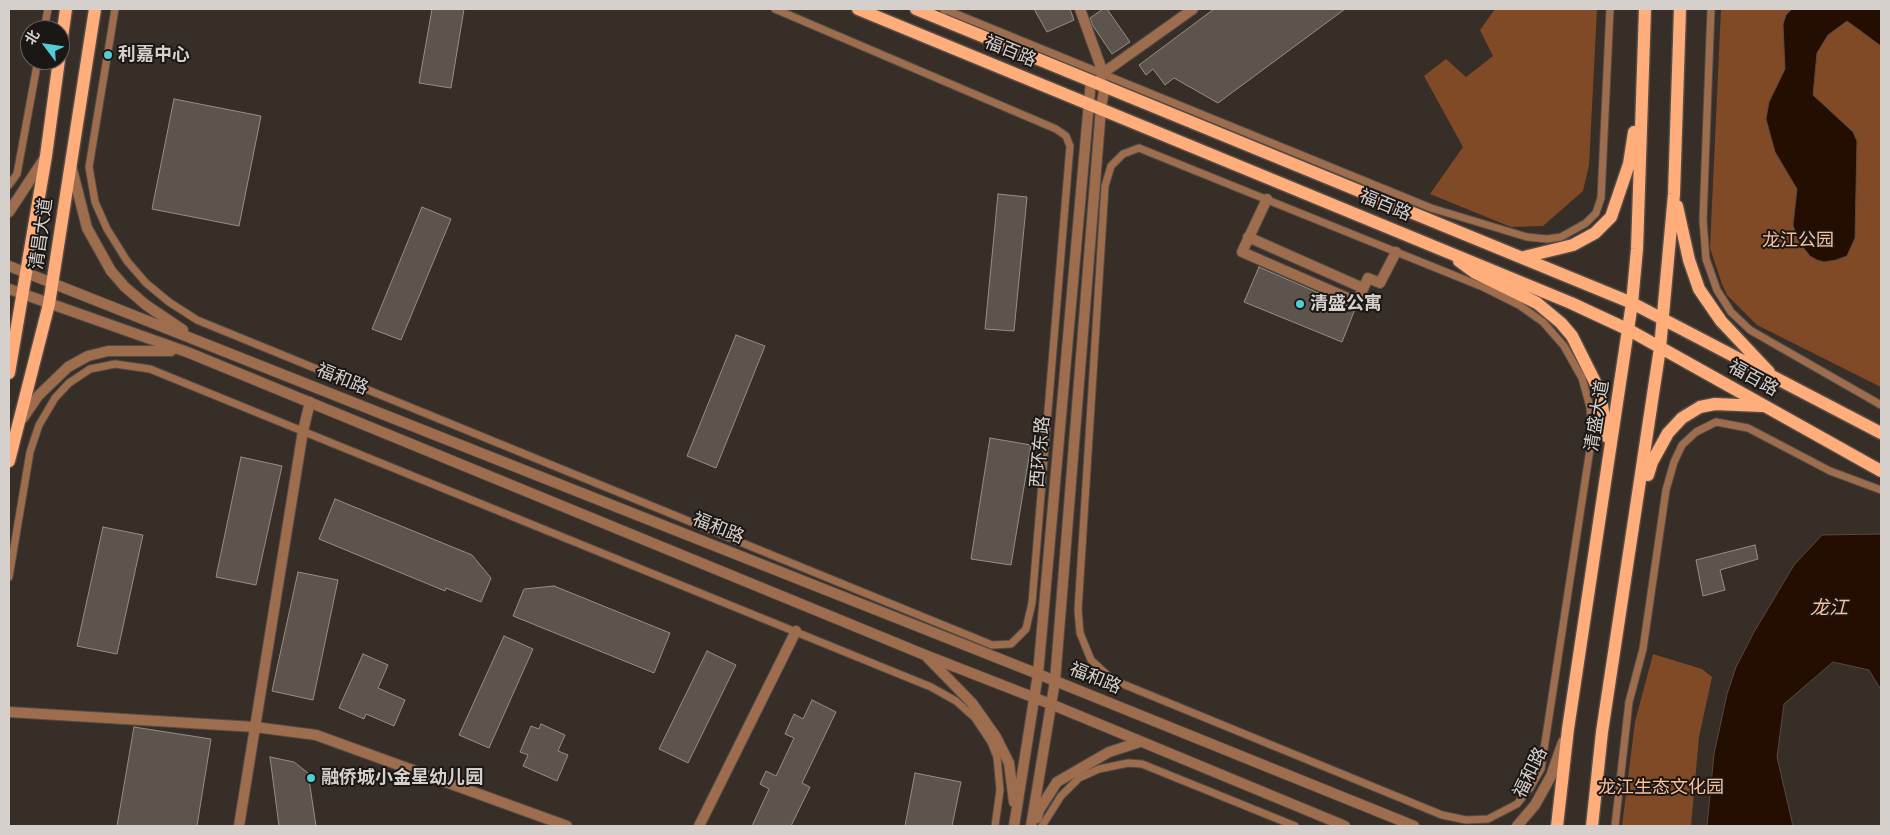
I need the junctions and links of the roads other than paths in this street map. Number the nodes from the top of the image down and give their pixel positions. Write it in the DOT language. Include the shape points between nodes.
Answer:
graph roads {
  1 [pos="95,9"];
  2 [pos="115,9"];
  3 [pos="775,9"];
  4 [pos="858,9"];
  5 [pos="916,9"];
  6 [pos="945,9"];
  7 [pos="1080,9"];
  8 [pos="1193,9"];
  9 [pos="1610,9"];
  10 [pos="1645,9"];
  11 [pos="1680,9"];
  12 [pos="1710,9"];
  13 [pos="36,70"];
  14 [pos="58,70"];
  15 [pos="1100,80"];
  16 [pos="1642,83"];
  17 [pos="1095,106"];
  18 [pos="46,156"];
  19 [pos="70,162"];
  20 [pos="9,185"];
  21 [pos="1674,194"];
  22 [pos="1267,199"];
  23 [pos="9,212"];
  24 [pos="1248,237"];
  25 [pos="1443,249"];
  26 [pos="1396,252"];
  27 [pos="1524,257"];
  28 [pos="9,266"];
  29 [pos="26,272"];
  30 [pos="52,282"];
  31 [pos="1364,288"];
  32 [pos="9,289"];
  33 [pos="22,294"];
  34 [pos="1632,303"];
  35 [pos="49,304"];
  36 [pos="1662,320"];
  37 [pos="1629,330"];
  38 [pos="201,342"];
  39 [pos="1660,348"];
  40 [pos="187,352"];
  41 [pos="9,373"];
  42 [pos="1794,389"];
  43 [pos="310,402"];
  44 [pos="1766,406"];
  45 [pos="1881,406"];
  46 [pos="303,430"];
  47 [pos="1881,433"];
  48 [pos="14,434"];
  49 [pos="9,461"];
  50 [pos="1609,463"];
  51 [pos="1881,471"];
  52 [pos="1878,488"];
  53 [pos="1635,523"];
  54 [pos="9,577"];
  55 [pos="796,631"];
  56 [pos="925,655"];
  57 [pos="1038,674"];
  58 [pos="1055,681"];
  59 [pos="1035,698"];
  60 [pos="1052,704"];
  61 [pos="9,712"];
  62 [pos="255,727"];
  63 [pos="1568,729"];
  64 [pos="1140,742"];
  65 [pos="1015,822"];
  66 [pos="238,826"];
  67 [pos="567,826"];
  68 [pos="699,826"];
  69 [pos="995,826"];
  70 [pos="1033,826"];
  71 [pos="1042,826"];
  72 [pos="1295,826"];
  73 [pos="1345,826"];
  74 [pos="1414,826"];
  75 [pos="1517,826"];
  76 [pos="1557,826"];
  77 [pos="1592,826"];
  78 [pos="1615,826"];
  1 -- 19 [label="main road, 清昌大道"];
  2 -- 3 [label="lane" via="89,167 95,202 106,229 127,261 169,302 197,320 992,645 1011,644 1026,629 1032,603 1070,146 1066,136 1056,129"];
  4 -- 17 [label="main road, 福百路"];
  5 -- 15 [label="main road, 福百路"];
  6 -- 15 [label="lane"];
  7 -- 15 [label="street"];
  8 -- 15 [label="street"];
  9 -- 15 [label="lane" via="1601,198 1596,213 1586,223 1561,237 1528,237 1430,208"];
  10 -- 16 [label="main road, 清盛大道"];
  11 -- 21 [label="main road"];
  12 -- 45 [label="lane" via="1703,220 1706,259 1717,290 1731,312 1750,330"];
  13 -- 20 [label="lane" via="16,174"];
  14 -- 18 [label="main road, 清昌大道"];
  15 -- 17 [label="street, 西环东路"];
  15 -- 17 [label="street, 西环东路"];
  15 -- 27 [label="main road, 福百路"];
  16 -- 27 [label="main road" via="1629,164 1611,217 1594,233 1573,245"];
  16 -- 34 [label="main road, 清盛大道" via="1637,250"];
  17 -- 25 [label="main road, 福百路"];
  17 -- 57 [label="street, 西环东路"];
  17 -- 58 [label="street, 西环东路"];
  18 -- 23 [label="street"];
  18 -- 29 [label="main road, 清昌大道"];
  19 -- 30 [label="main road, 清昌大道"];
  19 -- 38 [label="street" via="87,228 112,271 146,305"];
  21 -- 36 [label="main road"];
  21 -- 42 [label="main road" via="1699,290 1721,322 1770,372"];
  22 -- 24 [label="street"];
  22 -- 26 [label="lane"];
  22 -- 26 [label="lane" via="1139,148 1123,154 1111,166 1105,186 1078,610 1080,634 1092,660 1113,680 1442,815 1466,820 1488,818 1518,804 1541,769 1592,436 1590,407 1578,370 1544,322 1484,287"];
  24 -- 31 [label="street"];
  24 -- 31 [label="street" via="1242,252 1357,302"];
  25 -- 37 [label="main road, 福百路"];
  25 -- 50 [label="main road" via="1474,272 1537,303 1572,336 1600,392 1607,425"];
  26 -- 31 [label="street" via="1380,283 1368,278"];
  27 -- 34 [label="main road, 福百路"];
  28 -- 29 [label="street, 福和路"];
  29 -- 30 [label="street, 福和路"];
  29 -- 33 [label="main road, 清昌大道"];
  30 -- 35 [label="main road, 清昌大道"];
  30 -- 38 [label="street, 福和路"];
  32 -- 33 [label="street, 福和路"];
  33 -- 35 [label="street, 福和路"];
  33 -- 41 [label="main road, 清昌大道"];
  34 -- 36 [label="main road, 福百路"];
  34 -- 37 [label="main road, 清盛大道"];
  35 -- 40 [label="street, 福和路"];
  35 -- 48 [label="main road, 清昌大道"];
  36 -- 39 [label="main road"];
  36 -- 42 [label="main road, 福百路"];
  37 -- 39 [label="main road, 福百路"];
  37 -- 50 [label="main road, 清盛大道"];
  38 -- 57 [label="street, 福和路"];
  39 -- 44 [label="main road, 福百路"];
  39 -- 53 [label="main road"];
  40 -- 43 [label="street, 福和路"];
  40 -- 48 [label="street" via="108,351 88,356 68,367 38,396"];
  42 -- 47 [label="main road, 福百路"];
  43 -- 46 [label="street"];
  43 -- 56 [label="street, 福和路"];
  44 -- 51 [label="main road, 福百路"];
  44 -- 53 [label="main road" via="1715,404 1700,407 1682,418 1668,433 1652,462"];
  46 -- 54 [label="lane" via="150,369 116,364 90,369 69,383 55,398 39,425 30,452"];
  46 -- 55 [label="lane"];
  46 -- 62 [label="street"];
  48 -- 49 [label="main road, 清昌大道"];
  50 -- 63 [label="main road, 清盛大道"];
  52 -- 78 [label="lane" via="1830,471 1748,428 1730,424 1716,422 1696,432 1682,445 1666,490 1644,649 1629,702"];
  53 -- 77 [label="main road" via="1602,732"];
  55 -- 68 [label="street"];
  55 -- 69 [label="lane" via="931,687 956,701 975,718 997,757 1000,790"];
  56 -- 59 [label="street, 福和路"];
  56 -- 65 [label="street" via="972,703 996,737 1009,763"];
  57 -- 58 [label="street, 福和路"];
  57 -- 59 [label="street, 西环东路"];
  58 -- 60 [label="street, 西环东路"];
  58 -- 74 [label="street, 福和路"];
  59 -- 60 [label="street, 福和路"];
  59 -- 65 [label="street, 西环东路"];
  60 -- 64 [label="street, 福和路"];
  60 -- 70 [label="street, 西环东路"];
  61 -- 62 [label="street"];
  62 -- 66 [label="street"];
  62 -- 67 [label="street" via="316,735"];
  63 -- 75 [label="street, 福和路" via="1551,776 1535,806"];
  63 -- 76 [label="main road, 清盛大道"];
  64 -- 70 [label="street" via="1109,752 1057,782"];
  64 -- 73 [label="street, 福和路"];
  71 -- 72 [label="lane" via="1061,796 1079,778 1099,769 1128,763 1142,764"];
}
